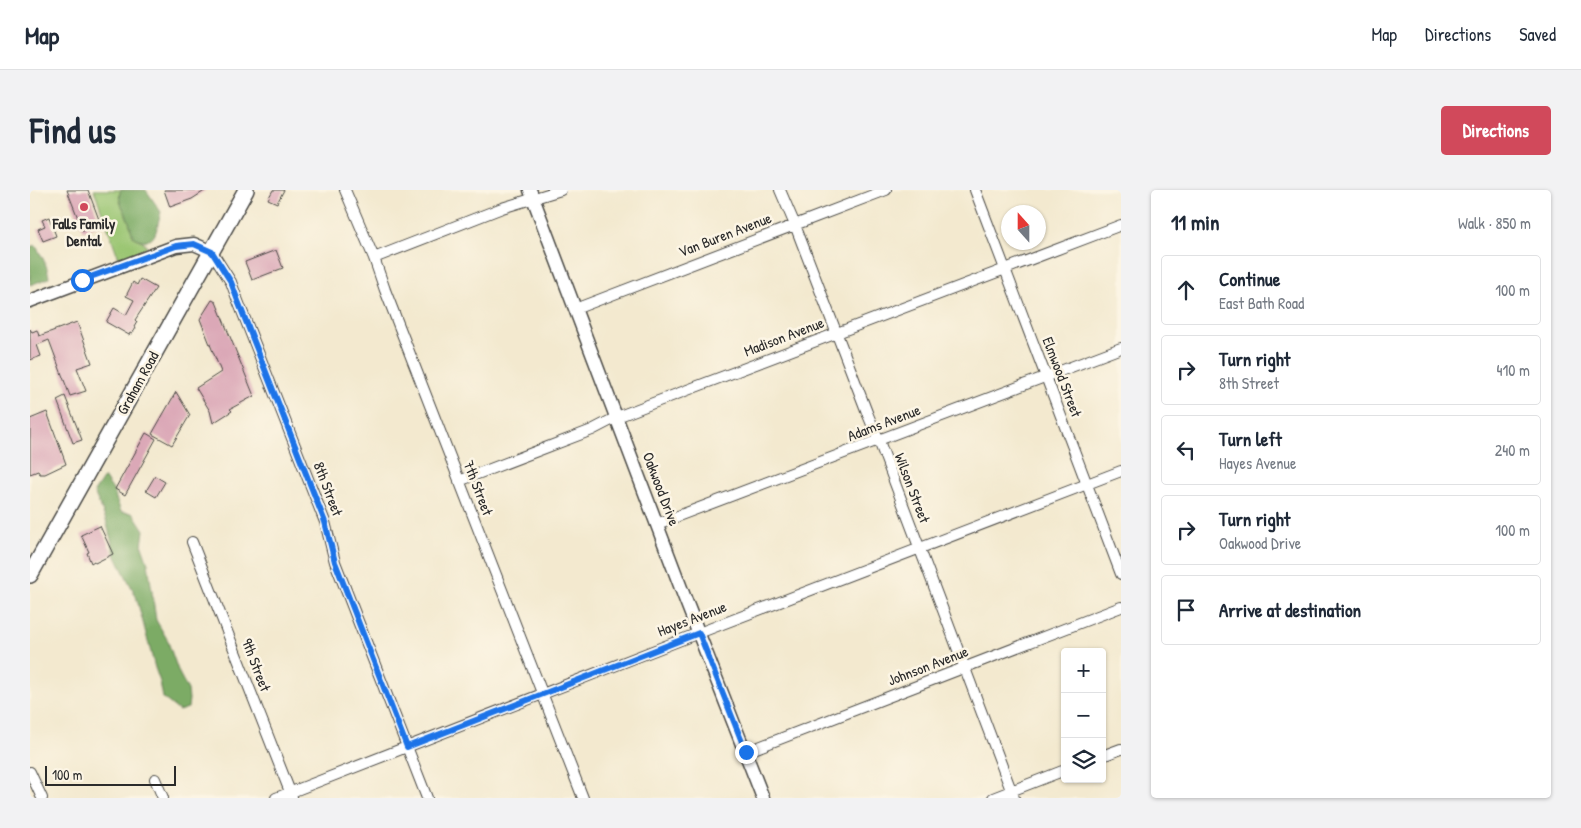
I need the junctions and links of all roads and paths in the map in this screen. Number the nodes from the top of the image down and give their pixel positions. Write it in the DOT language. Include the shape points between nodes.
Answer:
graph roads {
  1 [pos="246,190"];
  2 [pos="345,190"];
  3 [pos="561,190"];
  4 [pos="780,190"];
  5 [pos="886,190"];
  6 [pos="975,190"];
  7 [pos="532,194"];
  8 [pos="796,224"];
  9 [pos="1121,225"];
  10 [pos="212,252"];
  11 [pos="374,258"];
  12 [pos="1005,269"];
  13 [pos="30,301"];
  14 [pos="575,309"];
  15 [pos="837,333"];
  16 [pos="1121,348"];
  17 [pos="1046,377"];
  18 [pos="616,417"];
  19 [pos="879,441"];
  20 [pos="1121,471"];
  21 [pos="459,480"];
  22 [pos="1086,484"];
  23 [pos="657,524"];
  24 [pos="192,542"];
  25 [pos="919,548"];
  26 [pos="1121,574"];
  27 [pos="30,575"];
  28 [pos="1121,607"];
  29 [pos="699,633"];
  30 [pos="965,668"];
  31 [pos="542,694"];
  32 [pos="407,747"];
  33 [pos="1121,749"];
  34 [pos="746,752"];
  35 [pos="1106,755"];
  36 [pos="30,772"];
  37 [pos="1061,772"];
  38 [pos="155,779"];
  39 [pos="1013,794"];
  40 [pos="291,795"];
  41 [pos="42,798"];
  42 [pos="163,798"];
  43 [pos="276,798"];
  44 [pos="427,798"];
  45 [pos="583,798"];
  46 [pos="763,798"];
  47 [pos="993,798"];
  1 -- 10 [label="main road, Graham Road"];
  2 -- 11 [label="street, 7th Street"];
  3 -- 7 [label="street"];
  4 -- 8 [label="street, Wilson Street"];
  5 -- 8 [label="street, Van Buren Avenue"];
  6 -- 12 [label="street, Elmwood Street"];
  7 -- 11 [label="street"];
  7 -- 14 [label="street, Oakwood Drive"];
  8 -- 14 [label="street, Van Buren Avenue"];
  8 -- 15 [label="street, Wilson Street"];
  9 -- 12 [label="street, Madison Avenue"];
  10 -- 13 [label="street" via="194,244 176,246"];
  10 -- 27 [label="main road, Graham Road"];
  10 -- 32 [label="street, 8th Street" via="231,282 325,522 335,562"];
  11 -- 21 [label="street, 7th Street"];
  12 -- 15 [label="street, Madison Avenue"];
  12 -- 17 [label="street, Elmwood Street"];
  14 -- 18 [label="street, Oakwood Drive"];
  15 -- 18 [label="street, Madison Avenue"];
  15 -- 19 [label="street, Wilson Street"];
  16 -- 17 [label="street, Adams Avenue"];
  17 -- 19 [label="street, Adams Avenue"];
  17 -- 22 [label="street, Elmwood Street"];
  18 -- 21 [label="street, Madison Avenue" via="592,430"];
  18 -- 23 [label="street, Oakwood Drive"];
  19 -- 23 [label="street, Adams Avenue"];
  19 -- 25 [label="street, Wilson Street"];
  20 -- 22 [label="street, Hayes Avenue"];
  21 -- 31 [label="street, 7th Street"];
  22 -- 25 [label="street, Hayes Avenue"];
  22 -- 26 [label="street, Elmwood Street"];
  23 -- 29 [label="street, Oakwood Drive"];
  24 -- 40 [label="street, 9th Street"];
  25 -- 29 [label="street, Hayes Avenue"];
  25 -- 30 [label="street, Wilson Street"];
  28 -- 30 [label="street, Johnson Avenue"];
  29 -- 31 [label="street, Hayes Avenue"];
  29 -- 34 [label="street, Oakwood Drive"];
  30 -- 34 [label="street, Johnson Avenue"];
  30 -- 39 [label="street, Wilson Street"];
  31 -- 32 [label="street, Hayes Avenue"];
  31 -- 45 [label="street, 7th Street"];
  32 -- 40 [label="street, Hayes Avenue"];
  32 -- 44 [label="street, 8th Street"];
  33 -- 35 [label="street"];
  34 -- 46 [label="street, Oakwood Drive"];
  36 -- 41 [label="street"];
  37 -- 39 [label="street"];
  38 -- 42 [label="street"];
  39 -- 47 [label="street"];
  40 -- 43 [label="street, Hayes Avenue"];
}
